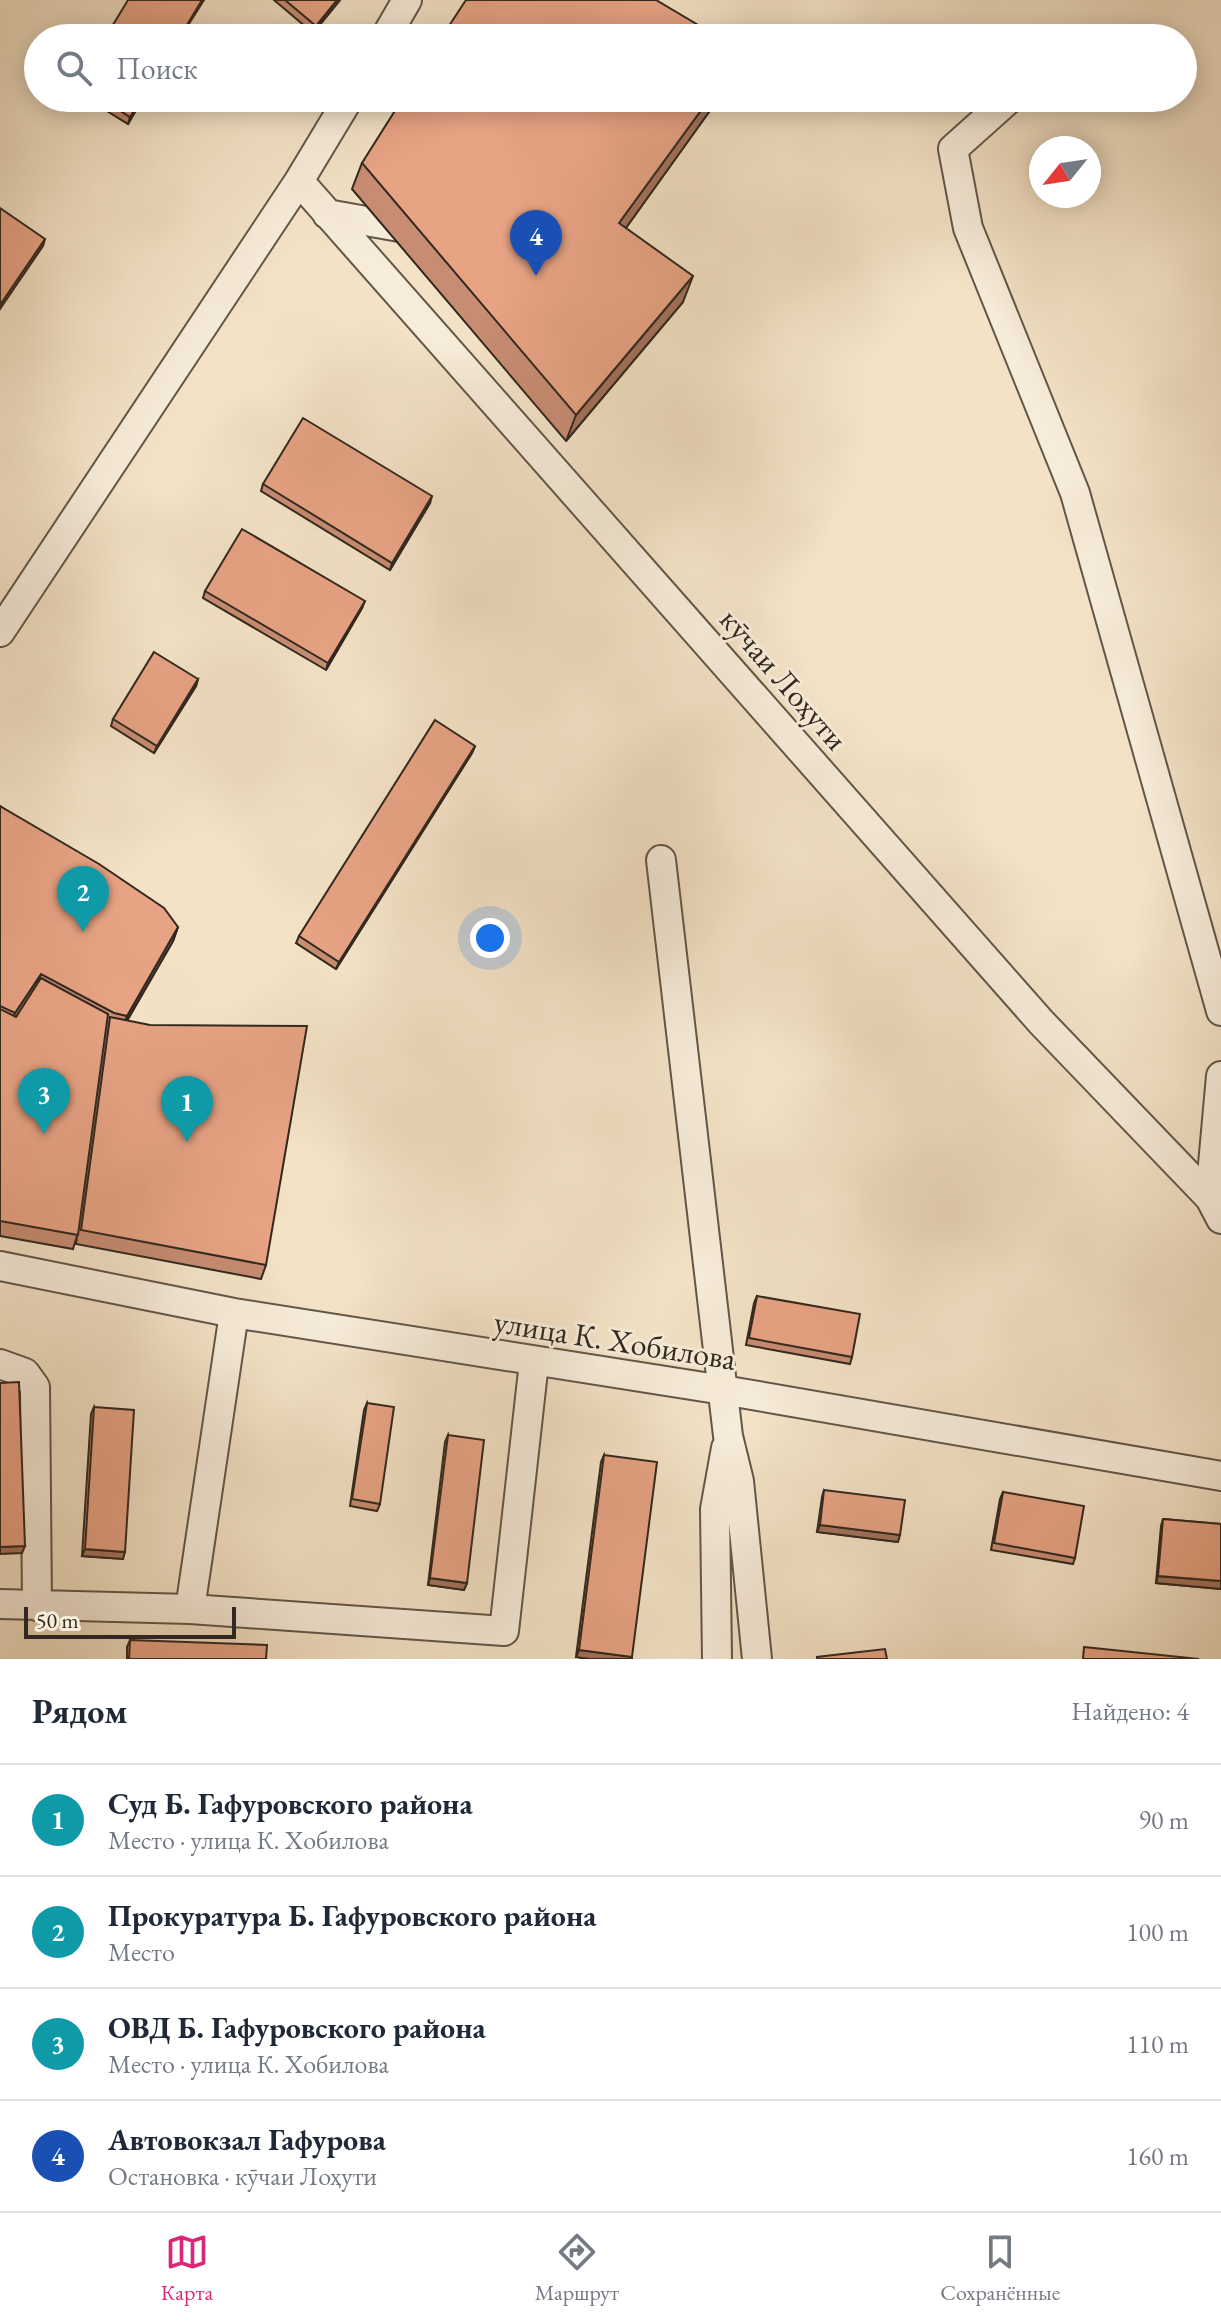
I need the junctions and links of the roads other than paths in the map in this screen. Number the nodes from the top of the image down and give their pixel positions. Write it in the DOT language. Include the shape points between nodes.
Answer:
graph roads {
  1 [pos="407,0"];
  2 [pos="393,24"];
  3 [pos="341,112"];
  4 [pos="994,112"];
  5 [pos="299,181"];
  6 [pos="327,214"];
  7 [pos="435,234"];
  8 [pos="0,632"];
  9 [pos="661,860"];
  10 [pos="1221,1011"];
  11 [pos="1221,1076"];
  12 [pos="1215,1208"];
  13 [pos="0,1266"];
  14 [pos="234,1313"];
  15 [pos="534,1362"];
  16 [pos="0,1364"];
  17 [pos="723,1390"];
  18 [pos="728,1436"];
  19 [pos="1221,1476"];
  20 [pos="0,1604"];
  21 [pos="37,1606"];
  22 [pos="190,1609"];
  23 [pos="717,1659"];
  24 [pos="757,1659"];
  1 -- 2 [label="street"];
  3 -- 5 [label="street"];
  4 -- 10 [label="street" via="953,149 968,228 1075,493"];
  5 -- 6 [label="street, кӯчаи Лоҳути"];
  5 -- 8 [label="street"];
  6 -- 7 [label="street"];
  6 -- 12 [label="street, кӯчаи Лоҳути" via="1041,1022"];
  9 -- 17 [label="street"];
  11 -- 12 [label="street"];
  13 -- 14 [label="street, улица К. Хобилова"];
  14 -- 15 [label="street, улица К. Хобилова"];
  14 -- 22 [label="street"];
  15 -- 17 [label="street, улица К. Хобилова"];
  15 -- 22 [label="street" via="504,1631"];
  16 -- 21 [label="street" via="25,1373 35,1387"];
  17 -- 18 [label="street"];
  17 -- 19 [label="street, улица К. Хобилова"];
  18 -- 23 [label="street" via="715,1509"];
  18 -- 24 [label="street" via="739,1481"];
  20 -- 21 [label="street"];
  21 -- 22 [label="street"];
}
